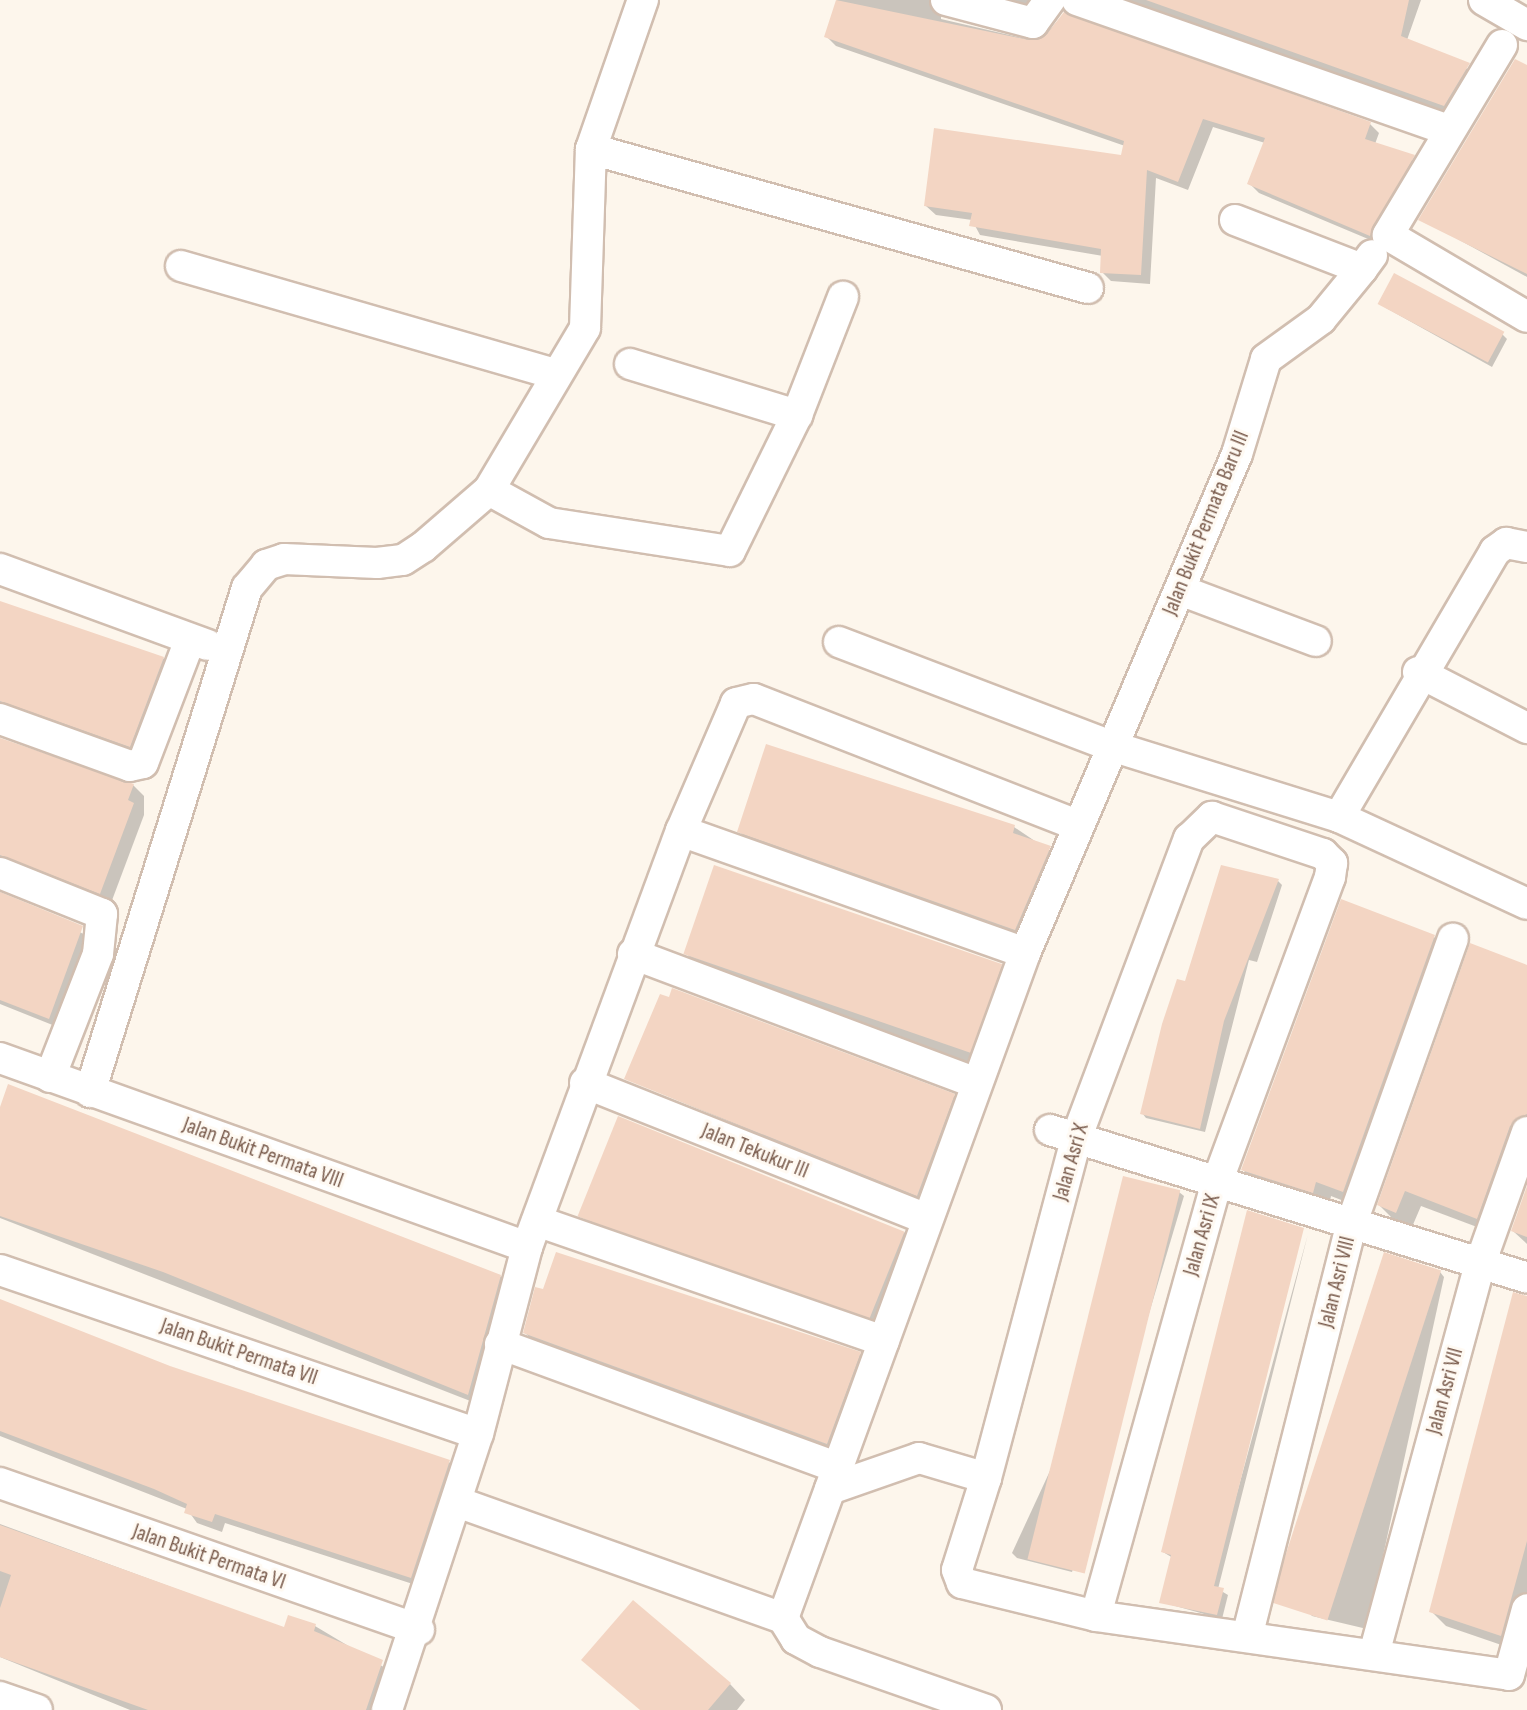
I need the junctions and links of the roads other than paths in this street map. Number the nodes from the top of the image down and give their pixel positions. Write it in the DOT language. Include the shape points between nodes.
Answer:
graph roads {
  1 [pos="643,0"];
  2 [pos="946,0"];
  3 [pos="1050,0"];
  4 [pos="1077,0"];
  5 [pos="1484,0"];
  6 [pos="1527,25"];
  7 [pos="1502,45"];
  8 [pos="1449,130"];
  9 [pos="591,149"];
  10 [pos="1235,220"];
  11 [pos="1388,235"];
  12 [pos="181,266"];
  13 [pos="1362,269"];
  14 [pos="1088,288"];
  15 [pos="843,297"];
  16 [pos="1525,312"];
  17 [pos="630,364"];
  18 [pos="556,374"];
  19 [pos="797,415"];
  20 [pos="489,490"];
  21 [pos="1527,547"];
  22 [pos="0,569"];
  23 [pos="1180,590"];
  24 [pos="190,640"];
  25 [pos="1316,641"];
  26 [pos="839,642"];
  27 [pos="224,650"];
  28 [pos="1418,672"];
  29 [pos="0,719"];
  30 [pos="1527,728"];
  31 [pos="1111,746"];
  32 [pos="1339,817"];
  33 [pos="1078,825"];
  34 [pos="681,831"];
  35 [pos="1332,863"];
  36 [pos="0,873"];
  37 [pos="1527,904"];
  38 [pos="1453,939"];
  39 [pos="1025,953"];
  40 [pos="633,954"];
  41 [pos="0,1058"];
  42 [pos="50,1077"];
  43 [pos="585,1083"];
  44 [pos="977,1083"];
  45 [pos="90,1092"];
  46 [pos="1527,1132"];
  47 [pos="1063,1134"];
  48 [pos="1216,1185"];
  49 [pos="926,1219"];
  50 [pos="1351,1225"];
  51 [pos="532,1234"];
  52 [pos="1480,1264"];
  53 [pos="0,1270"];
  54 [pos="1527,1278"];
  55 [pos="884,1341"];
  56 [pos="500,1344"];
  57 [pos="478,1434"];
  58 [pos="835,1478"];
  59 [pos="986,1478"];
  60 [pos="0,1483"];
  61 [pos="457,1502"];
  62 [pos="1527,1609"];
  63 [pos="1096,1616"];
  64 [pos="783,1618"];
  65 [pos="419,1630"];
  66 [pos="1248,1633"];
  67 [pos="1374,1654"];
  68 [pos="0,1697"];
  69 [pos="978,1709"];
  70 [pos="37,1710"];
  71 [pos="387,1710"];
  1 -- 9 [label="street"];
  2 -- 3 [label="street" via="1033,23"];
  4 -- 8 [label="street"];
  5 -- 6 [label="street"];
  7 -- 8 [label="street, Jalan Bukit Permata Baru III"];
  8 -- 11 [label="street, Jalan Bukit Permata Baru III"];
  9 -- 14 [label="street"];
  9 -- 18 [label="street" via="589,314"];
  10 -- 13 [label="street"];
  11 -- 13 [label="street, Jalan Bukit Permata Baru III"];
  11 -- 16 [label="street"];
  12 -- 18 [label="street"];
  13 -- 23 [label="street, Jalan Bukit Permata Baru III" via="1321,319 1266,359 1237,454"];
  15 -- 19 [label="street"];
  17 -- 19 [label="street"];
  18 -- 20 [label="street"];
  19 -- 20 [label="street" via="730,551 549,523"];
  20 -- 27 [label="street" via="403,560 266,565 247,588"];
  21 -- 28 [label="street" via="1506,543 1495,551"];
  22 -- 24 [label="street"];
  23 -- 25 [label="street"];
  23 -- 31 [label="street, Jalan Bukit Permata Baru III"];
  24 -- 27 [label="street"];
  24 -- 29 [label="street" via="143,763 130,766"];
  26 -- 31 [label="street"];
  27 -- 45 [label="street"];
  28 -- 30 [label="street"];
  28 -- 32 [label="street"];
  31 -- 32 [label="street"];
  31 -- 33 [label="street, Jalan Bukit Permata Baru III"];
  32 -- 37 [label="street"];
  33 -- 34 [label="street" via="754,699 736,703 725,718"];
  33 -- 39 [label="street, Jalan Bukit Permata Baru III"];
  34 -- 39 [label="street"];
  34 -- 40 [label="street"];
  35 -- 47 [label="street, Jalan Asri X" via="1212,817 1196,827"];
  35 -- 48 [label="street, Jalan Asri IX"];
  36 -- 42 [label="street" via="102,914 98,954"];
  38 -- 50 [label="street, Jalan Asri VIII"];
  39 -- 44 [label="street, Jalan Bukit Permata Baru III"];
  40 -- 43 [label="street"];
  40 -- 44 [label="street"];
  41 -- 42 [label="street, Jalan Bukit Permata VIII"];
  42 -- 45 [label="street, Jalan Bukit Permata VIII"];
  43 -- 49 [label="street, Jalan Tekukur III"];
  43 -- 51 [label="street"];
  44 -- 49 [label="street, Jalan Bukit Permata Baru III"];
  45 -- 51 [label="street, Jalan Bukit Permata VIII"];
  46 -- 52 [label="street, Jalan Asri VII"];
  47 -- 48 [label="street"];
  47 -- 59 [label="street, Jalan Asri X"];
  48 -- 50 [label="street"];
  48 -- 63 [label="street, Jalan Asri IX"];
  49 -- 55 [label="street, Jalan Bukit Permata Baru III"];
  50 -- 52 [label="street"];
  50 -- 66 [label="street, Jalan Asri VIII"];
  51 -- 55 [label="street, Jalan Bukit Permata VIII"];
  51 -- 56 [label="street"];
  52 -- 54 [label="street"];
  52 -- 67 [label="street, Jalan Asri VII"];
  53 -- 57 [label="street, Jalan Bukit Permata VII"];
  55 -- 58 [label="street, Jalan Bukit Permata Baru III"];
  56 -- 57 [label="street"];
  56 -- 58 [label="street"];
  57 -- 61 [label="street"];
  58 -- 59 [label="street" via="919,1458"];
  58 -- 64 [label="street, Jalan Bukit Permata Baru III"];
  59 -- 63 [label="street, Jalan Asri X" via="957,1570 962,1583"];
  60 -- 65 [label="street, Jalan Bukit Permata VI"];
  61 -- 64 [label="street"];
  61 -- 65 [label="street"];
  62 -- 67 [label="street" via="1509,1675"];
  63 -- 66 [label="street"];
  64 -- 69 [label="street" via="796,1639 820,1652"];
  65 -- 71 [label="street"];
  66 -- 67 [label="street"];
  68 -- 70 [label="street"];
}
